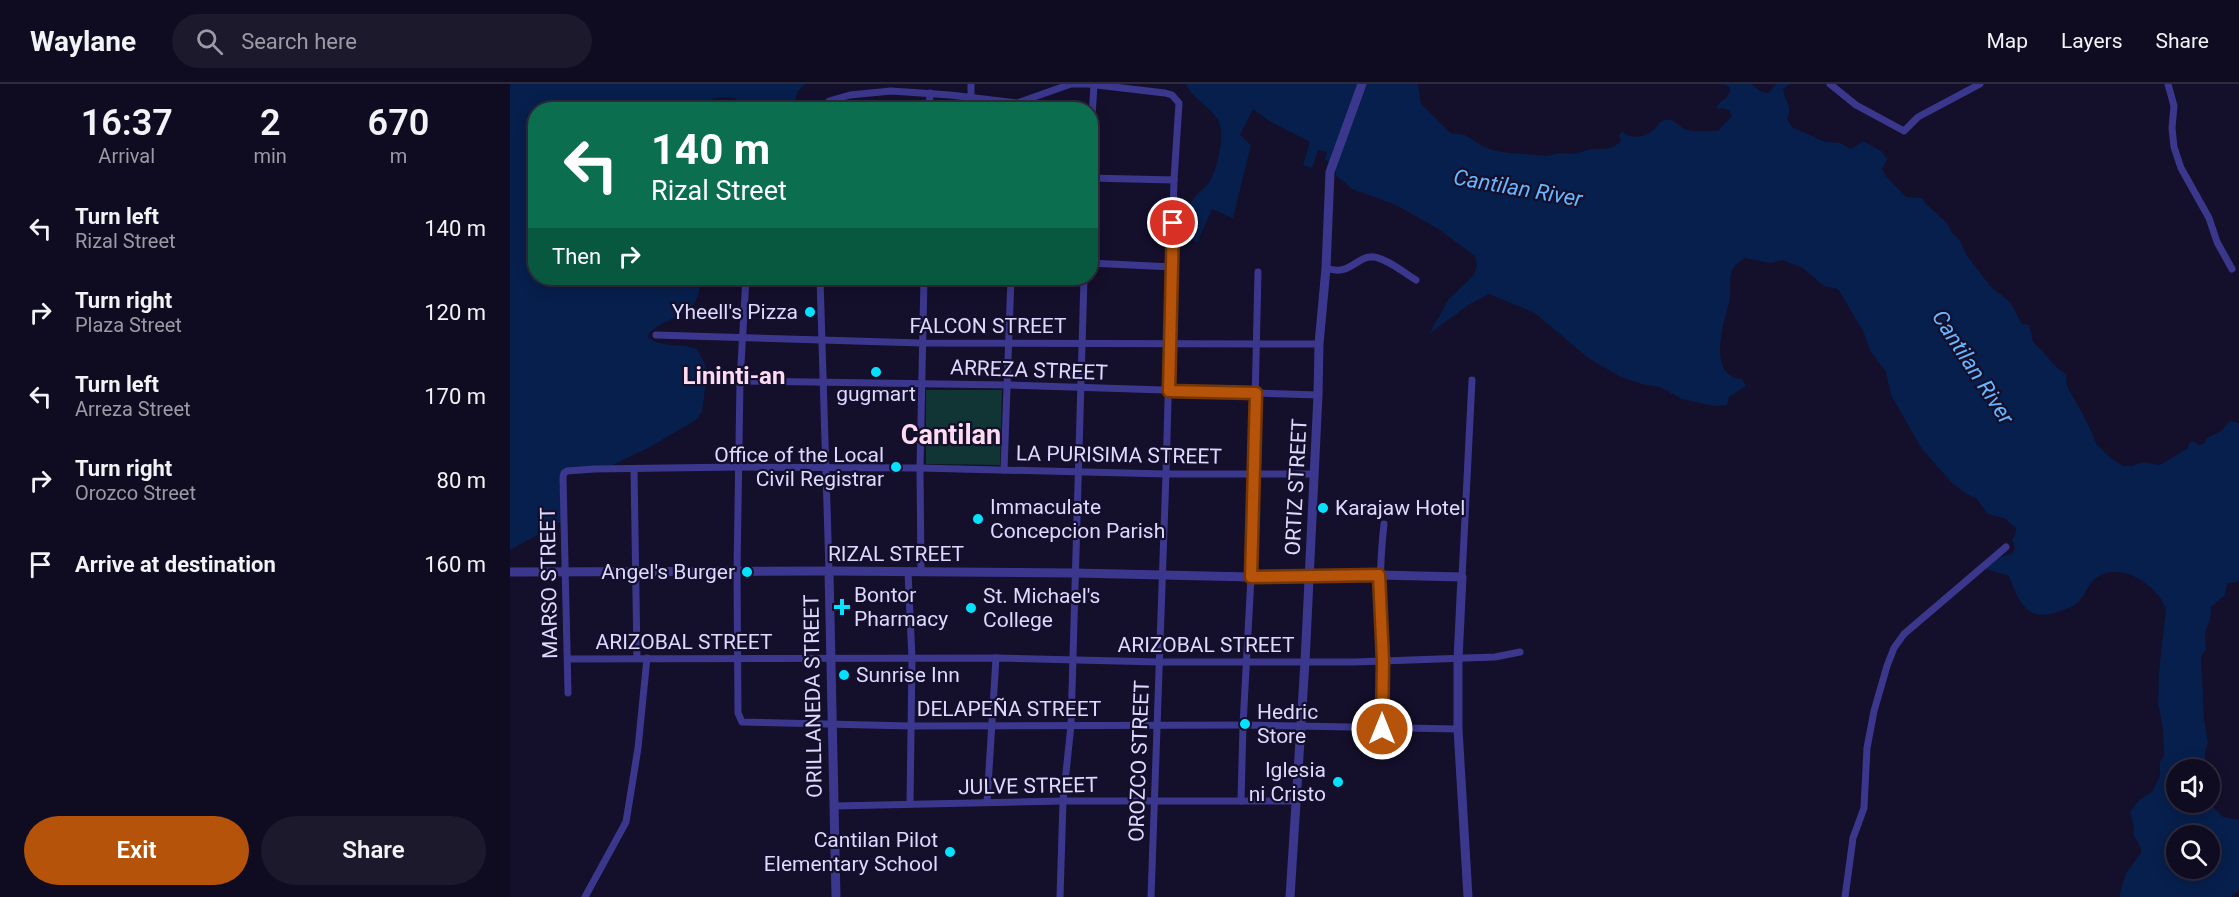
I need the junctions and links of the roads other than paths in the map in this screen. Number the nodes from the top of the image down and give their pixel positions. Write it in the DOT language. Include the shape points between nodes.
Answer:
graph roads {
  1 [pos="971,84"];
  2 [pos="1362,84"];
  3 [pos="1830,84"];
  4 [pos="1980,84"];
  5 [pos="2168,84"];
  6 [pos="1094,85"];
  7 [pos="930,93"];
  8 [pos="970,97"];
  9 [pos="830,102"];
  10 [pos="929,102"];
  11 [pos="996,102"];
  12 [pos="1026,102"];
  13 [pos="1093,102"];
  14 [pos="1098,178"];
  15 [pos="1174,180"];
  16 [pos="1098,263"];
  17 [pos="1172,267"];
  18 [pos="1326,268"];
  19 [pos="2232,269"];
  20 [pos="1258,272"];
  21 [pos="1416,280"];
  22 [pos="746,285"];
  23 [pos="820,285"];
  24 [pos="924,285"];
  25 [pos="1011,285"];
  26 [pos="1084,285"];
  27 [pos="656,335"];
  28 [pos="743,338"];
  29 [pos="821,341"];
  30 [pos="1083,342"];
  31 [pos="922,343"];
  32 [pos="1008,344"];
  33 [pos="1169,344"];
  34 [pos="1258,344"];
  35 [pos="1319,344"];
  36 [pos="1472,380"];
  37 [pos="740,381"];
  38 [pos="822,381"];
  39 [pos="921,384"];
  40 [pos="1007,385"];
  41 [pos="1080,388"];
  42 [pos="1169,391"];
  43 [pos="1256,393"];
  44 [pos="1318,395"];
  45 [pos="738,467"];
  46 [pos="920,468"];
  47 [pos="634,469"];
  48 [pos="826,469"];
  49 [pos="1004,470"];
  50 [pos="1077,472"];
  51 [pos="564,473"];
  52 [pos="1254,473"];
  53 [pos="1166,474"];
  54 [pos="1314,474"];
  55 [pos="1384,524"];
  56 [pos="2006,547"];
  57 [pos="636,571"];
  58 [pos="737,571"];
  59 [pos="829,571"];
  60 [pos="510,572"];
  61 [pos="566,572"];
  62 [pos="908,572"];
  63 [pos="921,572"];
  64 [pos="1076,573"];
  65 [pos="1162,575"];
  66 [pos="1379,575"];
  67 [pos="1251,577"];
  68 [pos="1309,577"];
  69 [pos="1462,577"];
  70 [pos="1520,652"];
  71 [pos="738,657"];
  72 [pos="568,658"];
  73 [pos="637,658"];
  74 [pos="647,658"];
  75 [pos="996,658"];
  76 [pos="912,659"];
  77 [pos="1458,659"];
  78 [pos="830,660"];
  79 [pos="1072,661"];
  80 [pos="1247,661"];
  81 [pos="1383,661"];
  82 [pos="1305,662"];
  83 [pos="1159,663"];
  84 [pos="568,693"];
  85 [pos="992,724"];
  86 [pos="832,725"];
  87 [pos="1071,725"];
  88 [pos="1158,725"];
  89 [pos="1243,725"];
  90 [pos="911,726"];
  91 [pos="1300,728"];
  92 [pos="1382,729"];
  93 [pos="1458,729"];
  94 [pos="1063,801"];
  95 [pos="1241,801"];
  96 [pos="1295,801"];
  97 [pos="987,802"];
  98 [pos="1155,802"];
  99 [pos="910,804"];
  100 [pos="834,806"];
  101 [pos="585,897"];
  102 [pos="836,897"];
  103 [pos="1060,897"];
  104 [pos="1150,897"];
  105 [pos="1290,897"];
  106 [pos="1468,897"];
  107 [pos="1845,897"];
  1 -- 8 [label="street"];
  2 -- 18 [label="street, ORTIZ STREET" via="1331,164"];
  3 -- 4 [label="street" via="1856,105 1904,131 1918,117"];
  5 -- 19 [label="street" via="2174,106 2174,147 2181,168 2210,218"];
  6 -- 12 [label="street" via="1064,85"];
  6 -- 13 [label="street"];
  6 -- 15 [label="street, OROZCO STREET" via="1165,93 1176,99 1179,103"];
  7 -- 8 [label="street"];
  7 -- 9 [label="street" via="891,91"];
  7 -- 10 [label="street"];
  8 -- 11 [label="street"];
  14 -- 15 [label="street"];
  15 -- 17 [label="street, OROZCO STREET"];
  16 -- 17 [label="street"];
  17 -- 33 [label="street, OROZCO STREET"];
  18 -- 21 [label="street" via="1340,271 1366,257 1375,257"];
  18 -- 35 [label="street, ORTIZ STREET"];
  20 -- 34 [label="street"];
  22 -- 28 [label="street"];
  23 -- 29 [label="street, ORILLANEDA STREET"];
  24 -- 31 [label="street"];
  25 -- 32 [label="street"];
  26 -- 30 [label="street"];
  27 -- 28 [label="street, FALCON STREET"];
  28 -- 29 [label="street, FALCON STREET"];
  28 -- 37 [label="street"];
  29 -- 31 [label="street, FALCON STREET"];
  29 -- 38 [label="street, ORILLANEDA STREET"];
  30 -- 32 [label="street, FALCON STREET"];
  30 -- 33 [label="street, FALCON STREET"];
  30 -- 41 [label="street"];
  31 -- 32 [label="street, FALCON STREET"];
  31 -- 39 [label="street"];
  32 -- 40 [label="street"];
  33 -- 34 [label="street, FALCON STREET"];
  33 -- 42 [label="street, OROZCO STREET"];
  34 -- 35 [label="street, FALCON STREET"];
  34 -- 43 [label="street"];
  35 -- 44 [label="street, ORTIZ STREET"];
  36 -- 69 [label="street"];
  37 -- 38 [label="street, ARREZA STREET"];
  37 -- 45 [label="street"];
  38 -- 39 [label="street, ARREZA STREET"];
  38 -- 48 [label="street, ORILLANEDA STREET"];
  39 -- 40 [label="street, ARREZA STREET"];
  39 -- 46 [label="street"];
  40 -- 41 [label="street, ARREZA STREET"];
  40 -- 49 [label="street"];
  41 -- 42 [label="street, ARREZA STREET"];
  41 -- 50 [label="street"];
  42 -- 43 [label="street, ARREZA STREET"];
  42 -- 53 [label="street, OROZCO STREET"];
  43 -- 44 [label="street, ARREZA STREET"];
  43 -- 52 [label="street"];
  44 -- 54 [label="street, ORTIZ STREET"];
  45 -- 47 [label="street, LA PURISIMA STREET"];
  45 -- 48 [label="street, LA PURISIMA STREET"];
  45 -- 58 [label="street"];
  46 -- 48 [label="street, LA PURISIMA STREET"];
  46 -- 49 [label="street, LA PURISIMA STREET"];
  46 -- 63 [label="street"];
  47 -- 51 [label="street, LA PURISIMA STREET" via="580,469"];
  47 -- 57 [label="street"];
  48 -- 59 [label="street, ORILLANEDA STREET"];
  49 -- 50 [label="street, LA PURISIMA STREET"];
  50 -- 53 [label="street, LA PURISIMA STREET"];
  50 -- 64 [label="street"];
  51 -- 61 [label="street, MARSO STREET"];
  52 -- 53 [label="street, LA PURISIMA STREET"];
  52 -- 54 [label="street, LA PURISIMA STREET"];
  52 -- 67 [label="street"];
  53 -- 65 [label="street, OROZCO STREET"];
  54 -- 68 [label="street, ORTIZ STREET"];
  55 -- 66 [label="street"];
  56 -- 107 [label="street" via="1904,634 1894,648 1872,720 1864,808 1853,838"];
  57 -- 58 [label="street, RIZAL STREET"];
  57 -- 61 [label="street, RIZAL STREET"];
  57 -- 73 [label="street"];
  58 -- 59 [label="street, RIZAL STREET"];
  58 -- 71 [label="street"];
  59 -- 62 [label="street, RIZAL STREET"];
  59 -- 78 [label="street, ORILLANEDA STREET"];
  60 -- 61 [label="street, RIZAL STREET"];
  61 -- 72 [label="street, MARSO STREET"];
  62 -- 63 [label="street, RIZAL STREET"];
  62 -- 76 [label="street"];
  63 -- 64 [label="street, RIZAL STREET"];
  64 -- 65 [label="street, RIZAL STREET"];
  64 -- 79 [label="street"];
  65 -- 67 [label="street, RIZAL STREET"];
  65 -- 83 [label="street, OROZCO STREET"];
  66 -- 68 [label="street, RIZAL STREET"];
  66 -- 69 [label="street, RIZAL STREET"];
  66 -- 81 [label="street"];
  67 -- 68 [label="street, RIZAL STREET"];
  67 -- 80 [label="street"];
  68 -- 82 [label="street, ORTIZ STREET"];
  69 -- 77 [label="street"];
  70 -- 77 [label="street, ARIZOBAL STREET"];
  71 -- 74 [label="street, ARIZOBAL STREET"];
  71 -- 78 [label="street, ARIZOBAL STREET"];
  71 -- 86 [label="street, DELAPEÑA STREET" via="740,721"];
  72 -- 73 [label="street, ARIZOBAL STREET"];
  72 -- 84 [label="street, MARSO STREET"];
  73 -- 74 [label="street, ARIZOBAL STREET"];
  74 -- 101 [label="street" via="626,822"];
  75 -- 76 [label="street, ARIZOBAL STREET"];
  75 -- 79 [label="street, ARIZOBAL STREET"];
  75 -- 85 [label="street"];
  76 -- 78 [label="street, ARIZOBAL STREET"];
  76 -- 90 [label="street"];
  77 -- 81 [label="street, ARIZOBAL STREET"];
  77 -- 93 [label="street"];
  78 -- 86 [label="street, ORILLANEDA STREET"];
  79 -- 83 [label="street, ARIZOBAL STREET"];
  79 -- 87 [label="street"];
  80 -- 82 [label="street, ARIZOBAL STREET"];
  80 -- 83 [label="street, ARIZOBAL STREET"];
  80 -- 89 [label="street"];
  81 -- 82 [label="street, ARIZOBAL STREET"];
  81 -- 92 [label="street"];
  82 -- 91 [label="street, ORTIZ STREET"];
  83 -- 88 [label="street, OROZCO STREET"];
  85 -- 87 [label="street, DELAPEÑA STREET"];
  85 -- 90 [label="street, DELAPEÑA STREET"];
  85 -- 97 [label="street"];
  86 -- 90 [label="street, DELAPEÑA STREET"];
  86 -- 100 [label="street, ORILLANEDA STREET"];
  87 -- 88 [label="street, DELAPEÑA STREET"];
  87 -- 94 [label="street"];
  88 -- 89 [label="street, DELAPEÑA STREET"];
  88 -- 98 [label="street, OROZCO STREET"];
  89 -- 91 [label="street, DELAPEÑA STREET"];
  89 -- 95 [label="street"];
  90 -- 99 [label="street"];
  91 -- 92 [label="street, DELAPEÑA STREET"];
  91 -- 96 [label="street, ORTIZ STREET"];
  92 -- 93 [label="street, DELAPEÑA STREET"];
  93 -- 106 [label="street"];
  94 -- 97 [label="street, JULVE STREET"];
  94 -- 98 [label="street, JULVE STREET"];
  94 -- 103 [label="street"];
  95 -- 96 [label="street, JULVE STREET"];
  95 -- 98 [label="street, JULVE STREET"];
  96 -- 105 [label="street, ORTIZ STREET"];
  97 -- 99 [label="street, JULVE STREET"];
  98 -- 104 [label="street, OROZCO STREET"];
  99 -- 100 [label="street, JULVE STREET"];
  100 -- 102 [label="street, ORILLANEDA STREET"];
}
